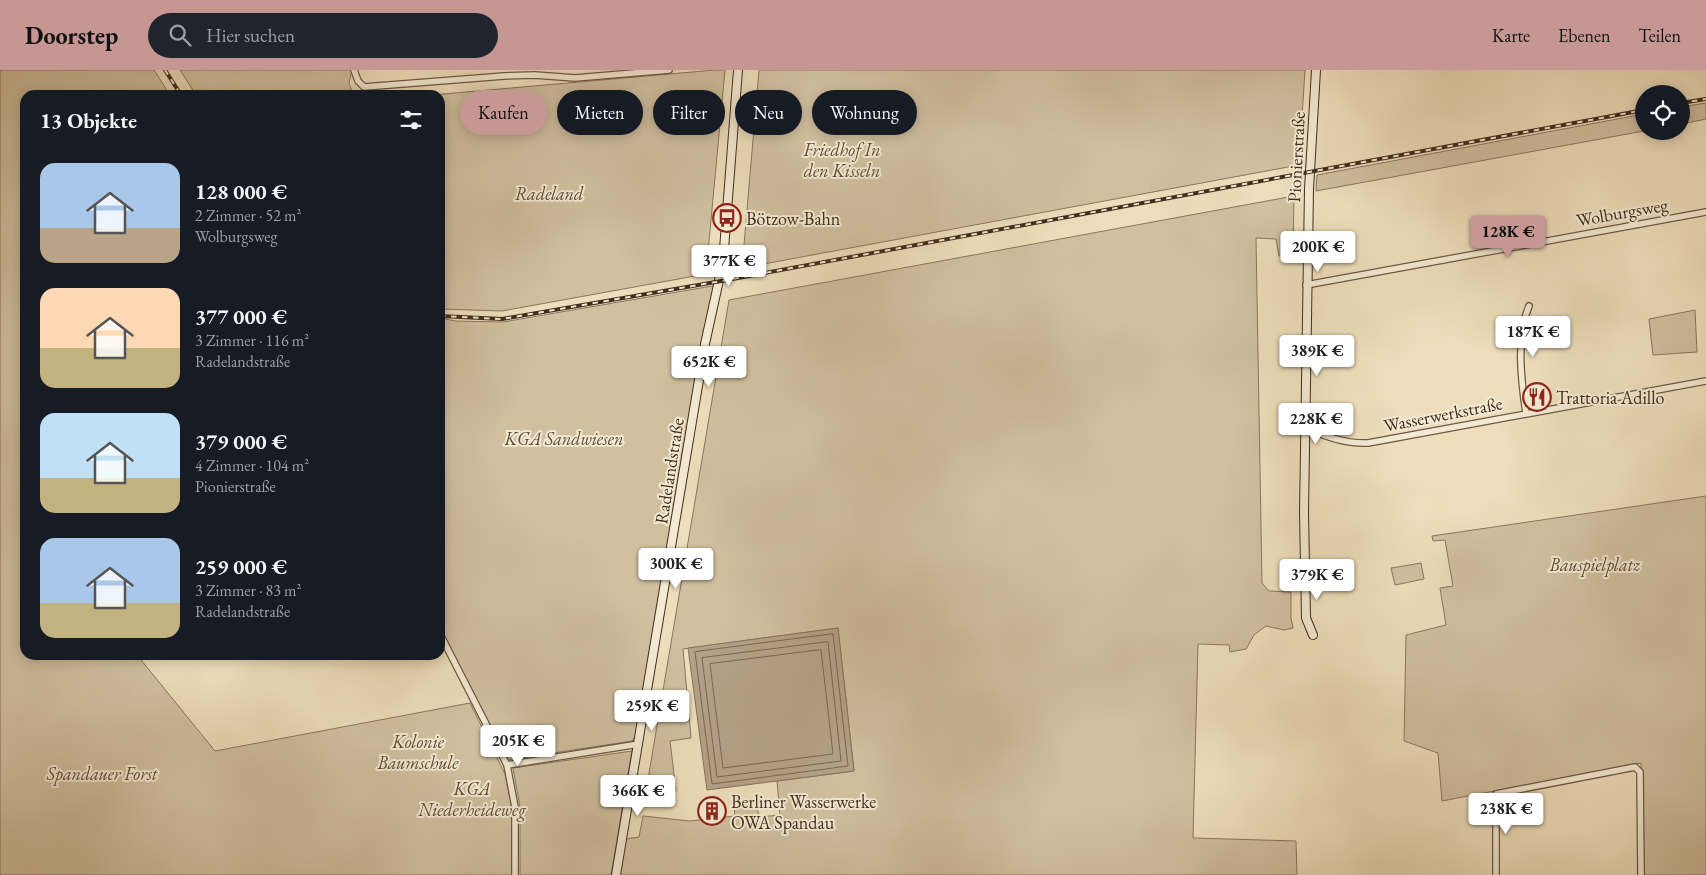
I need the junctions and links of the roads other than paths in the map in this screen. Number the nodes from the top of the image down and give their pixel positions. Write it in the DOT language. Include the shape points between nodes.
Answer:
graph roads {
  1 [pos="669,70"];
  2 [pos="738,70"];
  3 [pos="1316,70"];
  4 [pos="354,72"];
  5 [pos="565,73"];
  6 [pos="1706,212"];
  7 [pos="1306,285"];
  8 [pos="1529,306"];
  9 [pos="1706,380"];
  10 [pos="1526,413"];
  11 [pos="1306,428"];
  12 [pos="1313,634"];
  13 [pos="445,644"];
  14 [pos="639,744"];
  15 [pos="507,765"];
  16 [pos="515,875"];
  17 [pos="616,875"];
  18 [pos="1496,875"];
  19 [pos="1641,875"];
  1 -- 5 [label="street" via="575,78"];
  2 -- 14 [label="street, Radelandstraße" via="723,262 705,344"];
  3 -- 7 [label="street, Pionierstraße"];
  4 -- 5 [label="street" via="364,87"];
  6 -- 7 [label="street, Wolburgsweg"];
  7 -- 11 [label="street, Pionierstraße"];
  8 -- 10 [label="street" via="1523,320 1522,343"];
  9 -- 10 [label="street, Wasserwerkstraße"];
  10 -- 11 [label="street, Wasserwerkstraße" via="1368,443 1346,442"];
  11 -- 12 [label="street, Pionierstraße" via="1305,601 1306,618"];
  13 -- 15 [label="street"];
  14 -- 15 [label="street"];
  14 -- 17 [label="street, Radelandstraße"];
  15 -- 16 [label="street" via="516,807"];
  18 -- 19 [label="street" via="1496,794 1638,768"];
}
